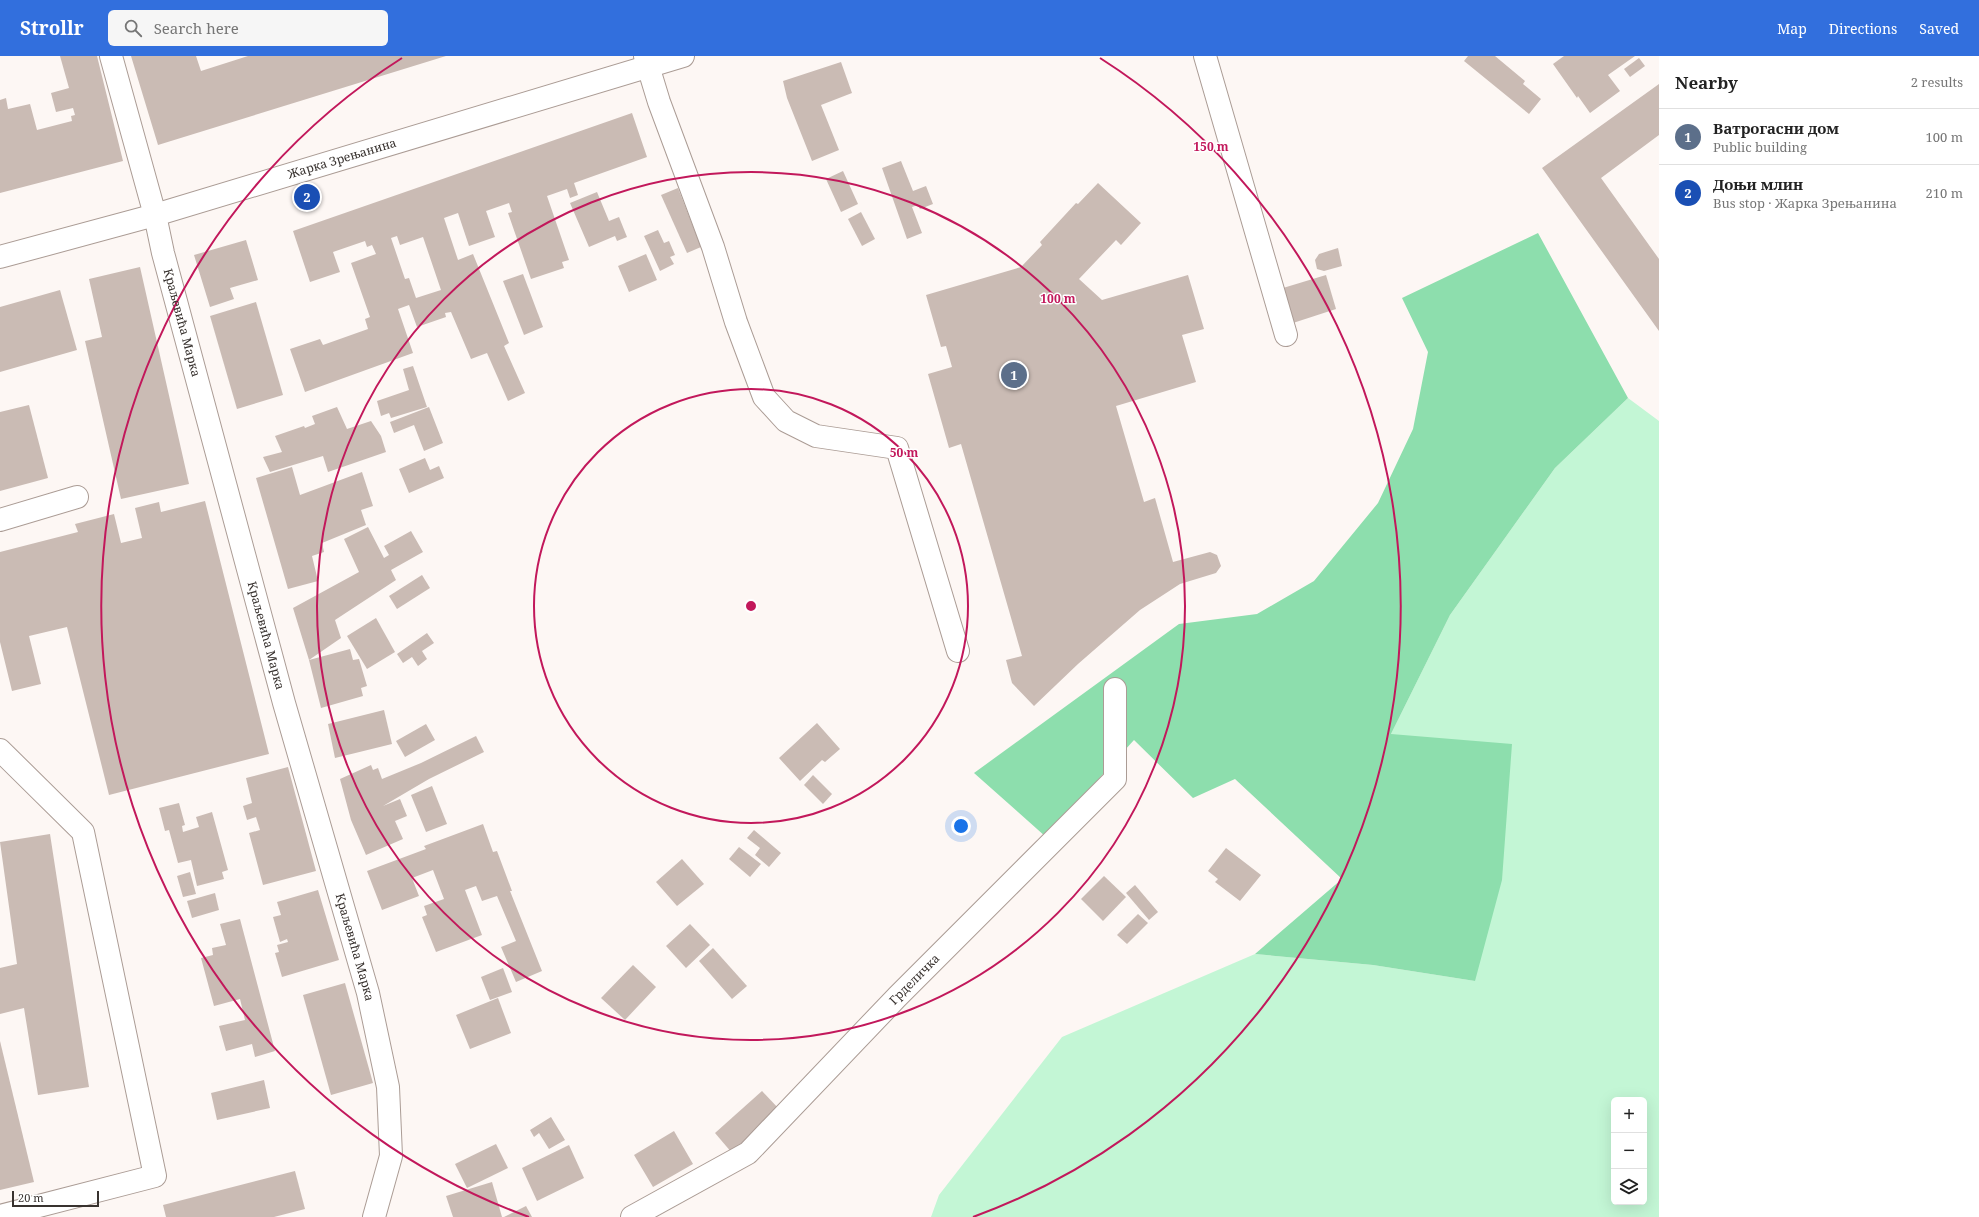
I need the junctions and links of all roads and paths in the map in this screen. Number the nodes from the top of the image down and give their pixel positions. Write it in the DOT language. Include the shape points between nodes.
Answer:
graph roads {
  1 [pos="111,56"];
  2 [pos="683,56"];
  3 [pos="1205,56"];
  4 [pos="646,61"];
  5 [pos="155,215"];
  6 [pos="0,256"];
  7 [pos="1286,335"];
  8 [pos="77,497"];
  9 [pos="0,520"];
  10 [pos="958,651"];
  11 [pos="1115,689"];
  12 [pos="0,750"];
  13 [pos="0,1216"];
  14 [pos="374,1217"];
  15 [pos="632,1217"];
  1 -- 5 [label="street, Краљевића Марка"];
  2 -- 4 [label="street, Жарка Зрењанина"];
  3 -- 7 [label="street"];
  4 -- 5 [label="street, Жарка Зрењанина"];
  4 -- 10 [label="street" via="764,397 786,421 816,436 897,448"];
  5 -- 6 [label="street, Жарка Зрењанина"];
  5 -- 14 [label="street, Краљевића Марка" via="163,254 284,703 368,993 388,1087 390,1148"];
  8 -- 9 [label="street"];
  11 -- 15 [label="street, Грделичка" via="1115,779 897,997 748,1153"];
  12 -- 13 [label="street" via="83,832 155,1176"];
}
